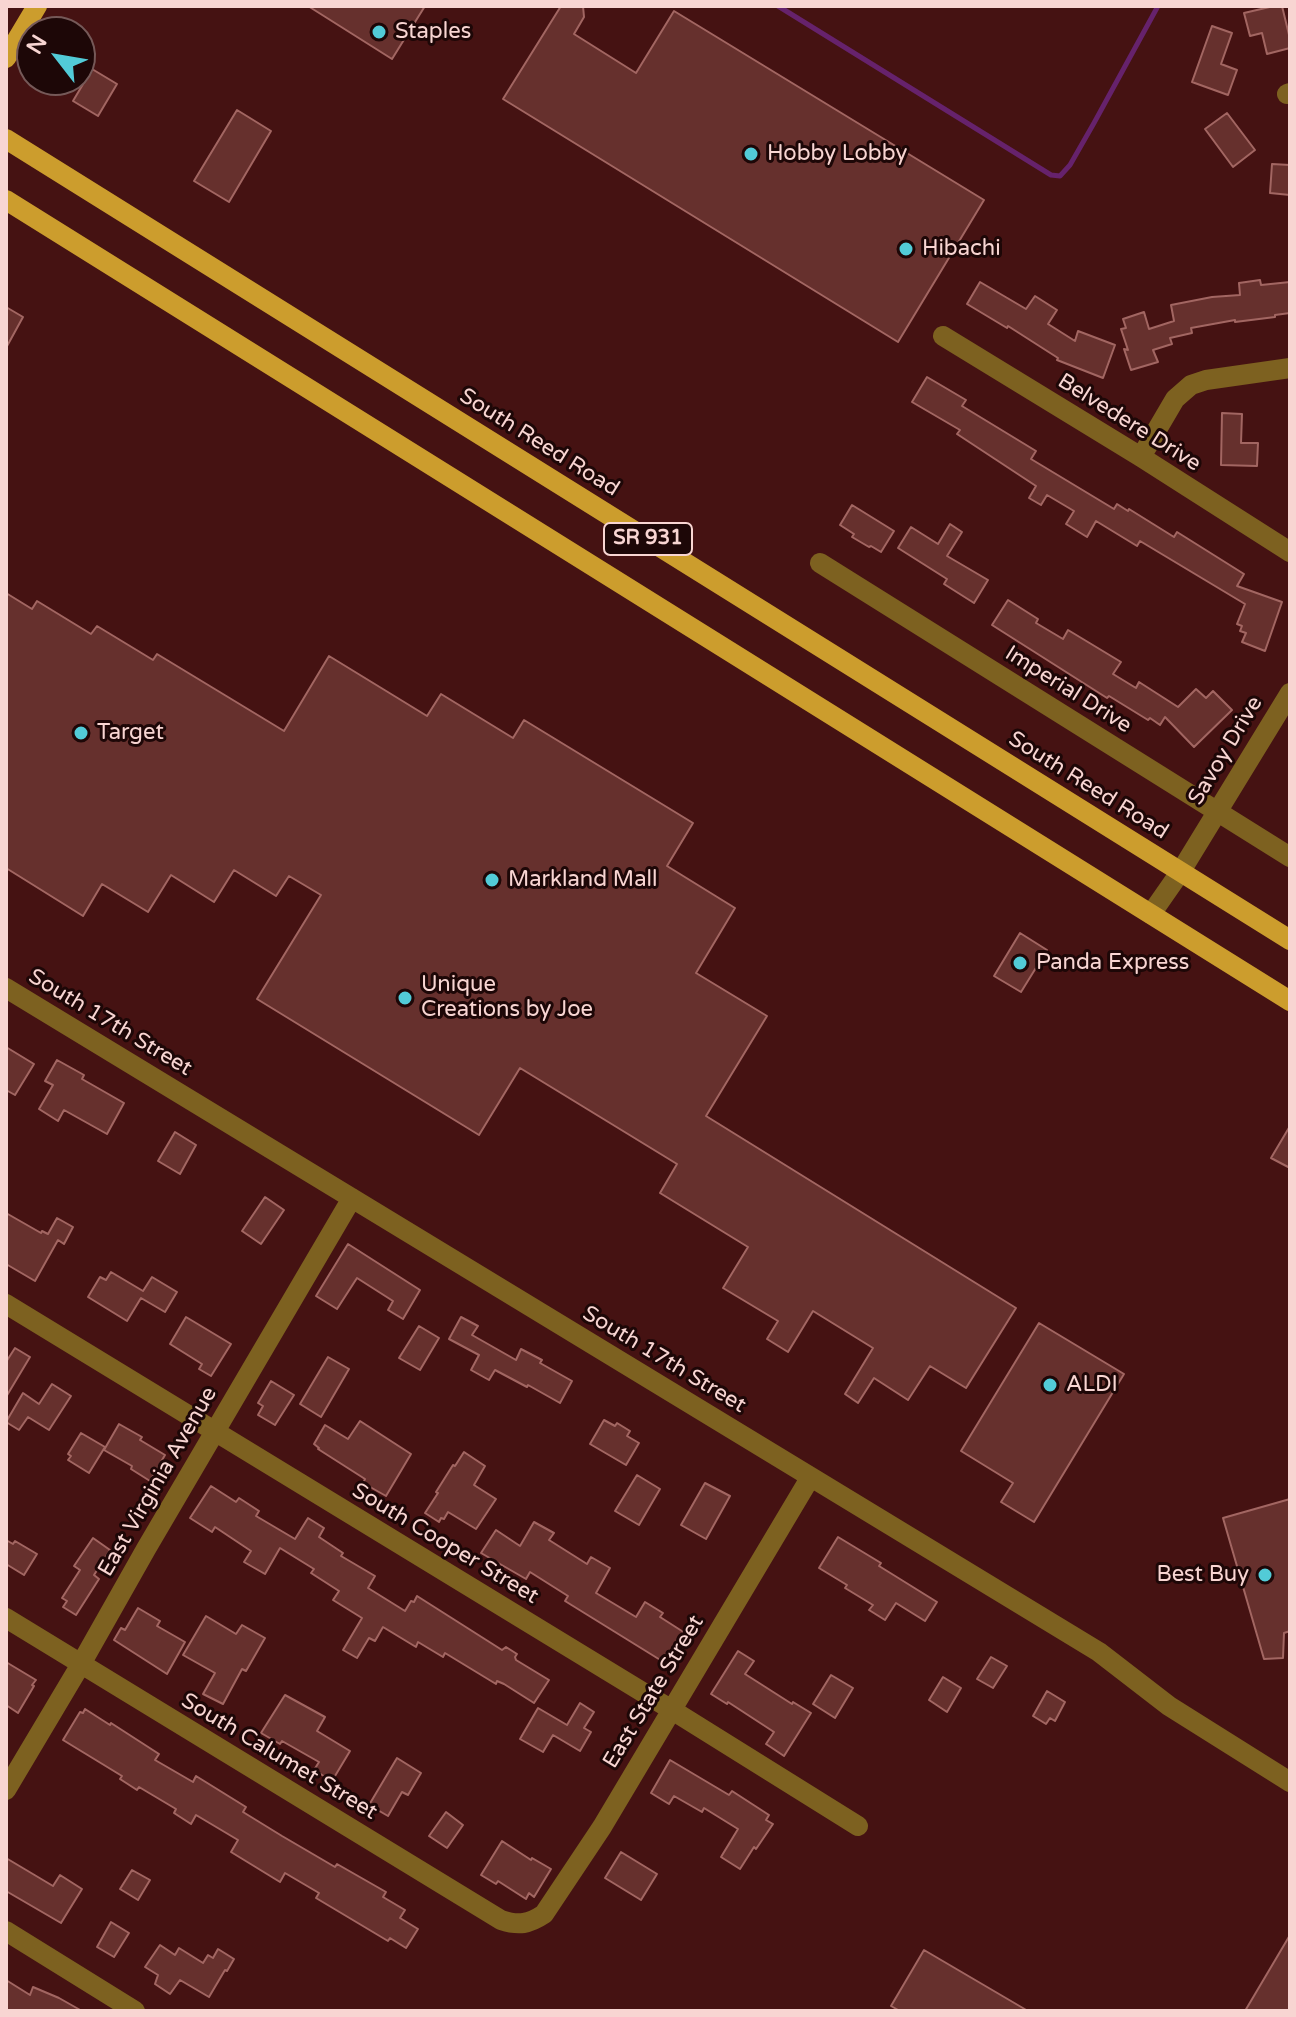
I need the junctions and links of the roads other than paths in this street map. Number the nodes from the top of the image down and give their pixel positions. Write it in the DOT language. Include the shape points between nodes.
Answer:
graph roads {
  1 [pos="37,6"];
  2 [pos="6,58"];
  3 [pos="6,139"];
  4 [pos="6,200"];
  5 [pos="943,336"];
  6 [pos="1290,368"];
  7 [pos="1141,457"];
  8 [pos="1290,552"];
  9 [pos="820,563"];
  10 [pos="1290,693"];
  11 [pos="1218,812"];
  12 [pos="1290,857"];
  13 [pos="1181,871"];
  14 [pos="1151,914"];
  15 [pos="1290,940"];
  16 [pos="6,988"];
  17 [pos="1290,1001"];
  18 [pos="352,1198"];
  19 [pos="6,1304"];
  20 [pos="215,1431"];
  21 [pos="810,1478"];
  22 [pos="6,1618"];
  23 [pos="81,1664"];
  24 [pos="672,1710"];
  25 [pos="1290,1782"];
  26 [pos="6,1790"];
  27 [pos="858,1826"];
  28 [pos="530,1923"];
  29 [pos="6,1931"];
  30 [pos="135,2011"];
  1 -- 2 [label="main road"];
  3 -- 13 [label="main road, South Reed Road / SR 931"];
  4 -- 14 [label="main road, SR 931"];
  5 -- 7 [label="street, Belvedere Drive"];
  6 -- 7 [label="street" via="1191,385 1175,399"];
  7 -- 8 [label="street, Belvedere Drive"];
  9 -- 11 [label="street, Imperial Drive"];
  10 -- 11 [label="street, Savoy Drive"];
  11 -- 12 [label="street, Imperial Drive"];
  11 -- 13 [label="street, Savoy Drive"];
  13 -- 14 [label="street, Savoy Drive"];
  13 -- 15 [label="main road, South Reed Road / SR 931"];
  14 -- 17 [label="main road, SR 931"];
  16 -- 18 [label="street, South 17th Street"];
  18 -- 20 [label="street, East Virginia Avenue"];
  18 -- 21 [label="street, South 17th Street"];
  19 -- 20 [label="street, South Cooper Street"];
  20 -- 23 [label="street, East Virginia Avenue"];
  20 -- 24 [label="street, South Cooper Street"];
  21 -- 24 [label="street, East State Street"];
  21 -- 25 [label="street, South 17th Street" via="1099,1652 1169,1706"];
  22 -- 23 [label="street, South Calumet Street"];
  23 -- 26 [label="street, East Virginia Avenue"];
  23 -- 28 [label="street, South Calumet Street" via="501,1920"];
  24 -- 27 [label="street, South Cooper Street"];
  24 -- 28 [label="street, East State Street" via="544,1914"];
  29 -- 30 [label="street"];
}
